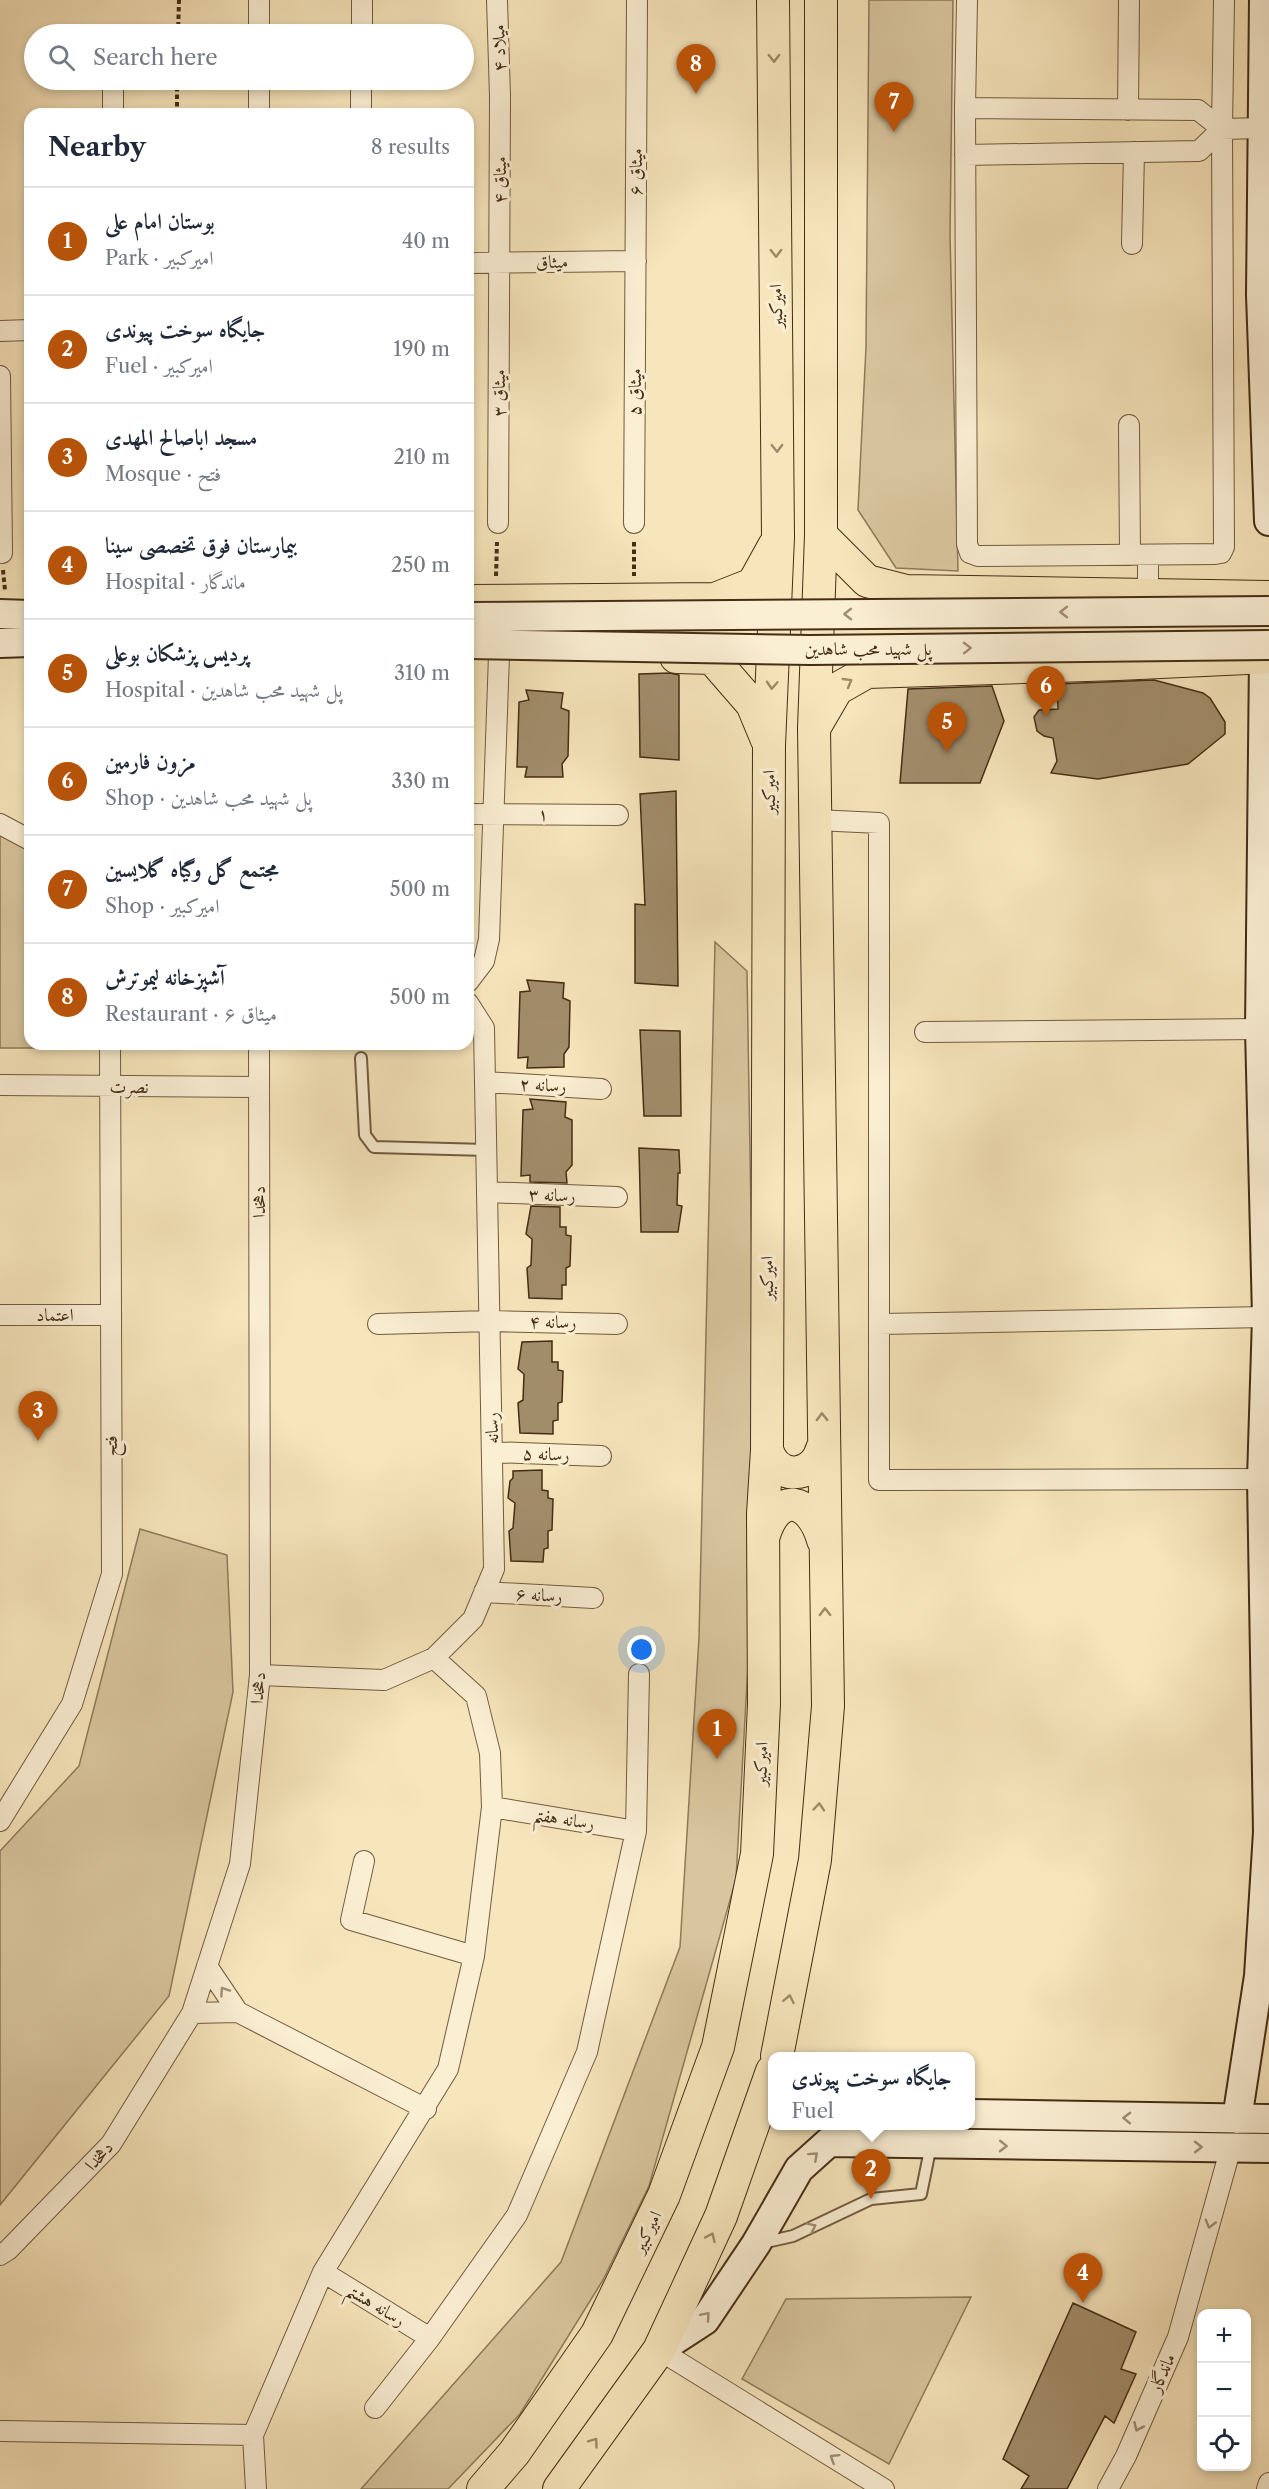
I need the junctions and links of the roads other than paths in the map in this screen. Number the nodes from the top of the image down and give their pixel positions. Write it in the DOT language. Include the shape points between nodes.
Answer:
graph roads {
  1 [pos="259,0"];
  2 [pos="362,0"];
  3 [pos="497,0"];
  4 [pos="637,0"];
  5 [pos="773,0"];
  6 [pos="821,0"];
  7 [pos="967,0"];
  8 [pos="1129,0"];
  9 [pos="1224,0"];
  10 [pos="1264,0"];
  11 [pos="259,24"];
  12 [pos="362,24"];
  13 [pos="114,90"];
  14 [pos="259,90"];
  15 [pos="500,96"];
  16 [pos="113,108"];
  17 [pos="259,108"];
  18 [pos="964,108"];
  19 [pos="1128,110"];
  20 [pos="1263,128"];
  21 [pos="1222,129"];
  22 [pos="1134,152"];
  23 [pos="965,155"];
  24 [pos="1132,244"];
  25 [pos="636,261"];
  26 [pos="499,263"];
  27 [pos="474,264"];
  28 [pos="1265,295"];
  29 [pos="24,330"];
  30 [pos="0,331"];
  31 [pos="0,376"];
  32 [pos="1129,425"];
  33 [pos="1269,521"];
  34 [pos="498,523"];
  35 [pos="634,523"];
  36 [pos="821,536"];
  37 [pos="778,537"];
  38 [pos="2,553"];
  39 [pos="1139,555"];
  40 [pos="906,591"];
  41 [pos="1148,594"];
  42 [pos="1269,597"];
  43 [pos="715,599"];
  44 [pos="482,601"];
  45 [pos="1269,611"];
  46 [pos="474,617"];
  47 [pos="24,642"];
  48 [pos="0,643"];
  49 [pos="474,644"];
  50 [pos="1267,653"];
  51 [pos="474,655"];
  52 [pos="499,655"];
  53 [pos="712,658"];
  54 [pos="904,669"];
  55 [pos="814,728"];
  56 [pos="769,745"];
  57 [pos="474,814"];
  58 [pos="494,814"];
  59 [pos="618,815"];
  60 [pos="816,820"];
  61 [pos="0,824"];
  62 [pos="24,837"];
  63 [pos="474,974"];
  64 [pos="474,1012"];
  65 [pos="1260,1029"];
  66 [pos="924,1032"];
  67 [pos="110,1050"];
  68 [pos="259,1050"];
  69 [pos="361,1058"];
  70 [pos="486,1082"];
  71 [pos="0,1085"];
  72 [pos="110,1087"];
  73 [pos="259,1087"];
  74 [pos="601,1089"];
  75 [pos="487,1150"];
  76 [pos="487,1192"];
  77 [pos="617,1197"];
  78 [pos="0,1315"];
  79 [pos="111,1315"];
  80 [pos="1267,1317"];
  81 [pos="490,1321"];
  82 [pos="378,1324"];
  83 [pos="616,1324"];
  84 [pos="880,1324"];
  85 [pos="822,1449"];
  86 [pos="767,1450"];
  87 [pos="492,1452"];
  88 [pos="601,1456"];
  89 [pos="1262,1479"];
  90 [pos="764,1535"];
  91 [pos="823,1541"];
  92 [pos="484,1592"];
  93 [pos="593,1598"];
  94 [pos="434,1658"];
  95 [pos="639,1674"];
  96 [pos="260,1675"];
  97 [pos="492,1807"];
  98 [pos="0,1821"];
  99 [pos="636,1832"];
  100 [pos="364,1861"];
  101 [pos="474,1956"];
  102 [pos="207,1966"];
  103 [pos="238,2012"];
  104 [pos="192,2013"];
  105 [pos="781,2052"];
  106 [pos="768,2089"];
  107 [pos="426,2109"];
  108 [pos="975,2114"];
  109 [pos="1045,2117"];
  110 [pos="1269,2118"];
  111 [pos="1237,2119"];
  112 [pos="931,2135"];
  113 [pos="1043,2146"];
  114 [pos="1232,2147"];
  115 [pos="1269,2148"];
  116 [pos="756,2244"];
  117 [pos="0,2255"];
  118 [pos="323,2272"];
  119 [pos="430,2338"];
  120 [pos="659,2350"];
  121 [pos="375,2408"];
  122 [pos="0,2431"];
  123 [pos="253,2435"];
  124 [pos="1269,2483"];
  125 [pos="254,2488"];
  126 [pos="483,2489"];
  127 [pos="559,2489"];
  128 [pos="884,2489"];
  129 [pos="1108,2489"];
  130 [pos="1267,2489"];
  1 -- 11 [label="street"];
  2 -- 12 [label="street"];
  3 -- 15 [label="street, میلاد ۴"];
  4 -- 25 [label="street, میثاق ۶"];
  5 -- 37 [label="main road, امیرکبیر, one-way"];
  6 -- 36 [label="main road"];
  7 -- 18 [label="street"];
  8 -- 19 [label="street"];
  9 -- 21 [label="street"];
  10 -- 20 [label="street"];
  13 -- 16 [label="street"];
  14 -- 17 [label="street"];
  15 -- 26 [label="street, میثاق ۴"];
  18 -- 19 [label="street"];
  18 -- 23 [label="street"];
  19 -- 21 [label="street" via="1198,110"];
  20 -- 21 [label="street"];
  20 -- 28 [label="street"];
  21 -- 22 [label="street" via="1199,151"];
  21 -- 39 [label="street" via="1224,547 1215,554"];
  22 -- 23 [label="street"];
  22 -- 24 [label="street"];
  23 -- 39 [label="street" via="970,553"];
  25 -- 26 [label="street, میثاق"];
  25 -- 35 [label="street, میثاق ۵"];
  26 -- 27 [label="street, میثاق"];
  26 -- 34 [label="street, میثاق ۳"];
  28 -- 33 [label="street"];
  29 -- 30 [label="street"];
  31 -- 38 [label="street"];
  32 -- 39 [label="street"];
  36 -- 40 [label="main road" via="867,581"];
  36 -- 55 [label="main road"];
  37 -- 43 [label="main road" via="753,584"];
  37 -- 56 [label="main road, امیرکبیر, one-way"];
  39 -- 41 [label="street"];
  40 -- 41 [label="main road"];
  40 -- 54 [label="main road" via="888,606 882,622 887,654"];
  41 -- 42 [label="main road"];
  43 -- 44 [label="main road"];
  43 -- 53 [label="main road" via="727,614 731,629 726,644"];
  45 -- 46 [label="street, پل شهید محب شاهدین, one-way, bridge"];
  47 -- 48 [label="street"];
  49 -- 50 [label="street, پل شهید محب شاهدین, one-way, bridge"];
  50 -- 54 [label="main road" via="1118,664"];
  50 -- 65 [label="street"];
  51 -- 52 [label="main road"];
  52 -- 53 [label="main road"];
  52 -- 58 [label="street"];
  53 -- 56 [label="main road" via="752,704"];
  55 -- 54 [label="main road, one-way" via="837,689 867,672"];
  55 -- 60 [label="main road"];
  56 -- 86 [label="main road, امیرکبیر"];
  57 -- 58 [label="street, ۱"];
  58 -- 59 [label="street, ۱"];
  58 -- 63 [label="street" via="489,939 484,961"];
  60 -- 84 [label="street" via="879,823"];
  85 -- 60 [label="main road, one-way"];
  61 -- 62 [label="street"];
  64 -- 70 [label="street, رسانه" via="484,1028"];
  65 -- 66 [label="street"];
  65 -- 80 [label="street"];
  67 -- 72 [label="street, فتح"];
  68 -- 73 [label="street, دهخدا"];
  69 -- 75 [label="lane" via="365,1135 374,1147"];
  70 -- 74 [label="street, رسانه ۲"];
  70 -- 75 [label="street, رسانه"];
  71 -- 72 [label="street, نصرت"];
  72 -- 73 [label="street, نصرت"];
  72 -- 79 [label="street, فتح"];
  73 -- 96 [label="street, دهخدا"];
  75 -- 76 [label="street, رسانه"];
  76 -- 77 [label="street, رسانه ۳"];
  76 -- 81 [label="street, رسانه"];
  78 -- 79 [label="street, اعتماد"];
  79 -- 98 [label="street, فتح" via="112,1574 72,1704"];
  80 -- 84 [label="street"];
  80 -- 89 [label="street"];
  81 -- 82 [label="street, رسانه ۴"];
  81 -- 83 [label="street, رسانه ۴"];
  81 -- 87 [label="street, رسانه"];
  84 -- 89 [label="street" via="879,1480"];
  85 -- 86 [label="main road" via="808,1470 790,1473 775,1465"];
  85 -- 91 [label="main road"];
  86 -- 90 [label="main road, امیرکبیر"];
  87 -- 88 [label="street, رسانه ۵"];
  87 -- 92 [label="street, رسانه" via="494,1569"];
  89 -- 111 [label="street" via="1268,1832 1259,1977"];
  90 -- 91 [label="main road" via="774,1512 799,1506 814,1516"];
  90 -- 126 [label="main road, امیرکبیر" via="764,1704 758,1854 718,2048 664,2195 597,2334 514,2453"];
  105 -- 91 [label="main road, one-way" via="815,1860 828,1706"];
  92 -- 93 [label="street, رسانه ۶"];
  92 -- 94 [label="street, رسانه" via="472,1619"];
  94 -- 96 [label="street, رسانه" via="384,1680"];
  94 -- 97 [label="street" via="477,1696 490,1753"];
  95 -- 99 [label="street"];
  96 -- 102 [label="street, دهخدا" via="240,1864"];
  97 -- 99 [label="street, رسانه هفتم"];
  97 -- 101 [label="street"];
  99 -- 119 [label="street" via="587,2052 517,2215"];
  100 -- 101 [label="street" via="351,1920"];
  101 -- 107 [label="street" via="448,2069"];
  103 -- 102 [label="street, one-way"];
  102 -- 104 [label="street, دهخدا"];
  103 -- 104 [label="street"];
  103 -- 107 [label="street"];
  104 -- 117 [label="street, دهخدا" via="111,2144"];
  120 -- 106 [label="main road, one-way" via="721,2216"];
  107 -- 118 [label="street"];
  108 -- 109 [label="street"];
  111 -- 109 [label="street, one-way"];
  109 -- 113 [label="street"];
  110 -- 111 [label="street"];
  112 -- 113 [label="street, one-way"];
  116 -- 112 [label="street, one-way" via="799,2169 829,2142"];
  116 -- 112 [label="lane, one-way" via="793,2236 871,2199 921,2194"];
  113 -- 114 [label="street, one-way"];
  114 -- 115 [label="street"];
  114 -- 129 [label="street, ماندگار, one-way" via="1178,2337"];
  120 -- 116 [label="street, one-way" via="705,2320"];
  118 -- 119 [label="street, رسانه هشتم"];
  118 -- 123 [label="street"];
  119 -- 121 [label="street"];
  127 -- 120 [label="main road, one-way"];
  128 -- 120 [label="street, one-way"];
  122 -- 123 [label="street"];
  123 -- 125 [label="street"];
  124 -- 130 [label="street"];
}
